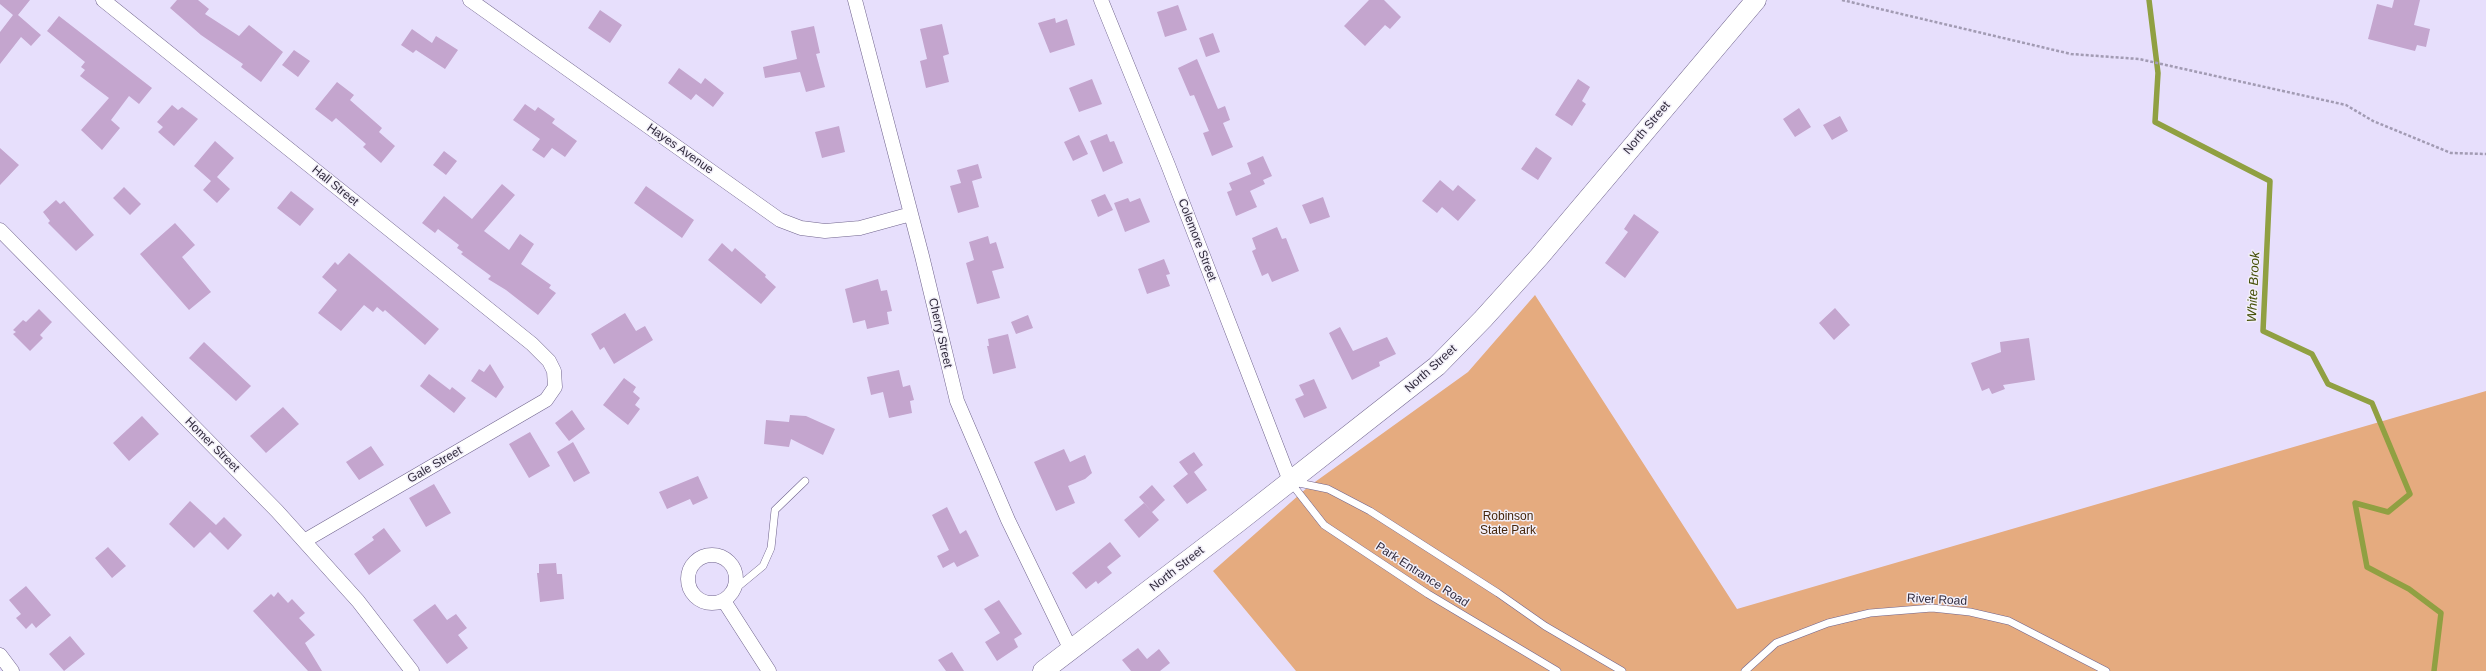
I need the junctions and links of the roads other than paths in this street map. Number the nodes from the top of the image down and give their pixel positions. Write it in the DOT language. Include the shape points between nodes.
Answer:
graph roads {
  1 [pos="103,0"];
  2 [pos="470,0"];
  3 [pos="855,0"];
  4 [pos="1101,0"];
  5 [pos="1756,0"];
  6 [pos="911,214"];
  7 [pos="0,230"];
  8 [pos="556,381"];
  9 [pos="804,481"];
  10 [pos="1290,482"];
  11 [pos="304,541"];
  12 [pos="734,590"];
  13 [pos="724,601"];
  14 [pos="1071,650"];
  15 [pos="0,655"];
  16 [pos="12,671"];
  17 [pos="412,671"];
  18 [pos="769,671"];
  19 [pos="1044,671"];
  20 [pos="1557,671"];
  21 [pos="1622,671"];
  22 [pos="1745,671"];
  23 [pos="2106,671"];
  1 -- 8 [label="street, Hall Street" via="532,344 552,366"];
  2 -- 6 [label="street, Hayes Avenue" via="780,220 801,228 830,231 860,228"];
  3 -- 6 [label="street, Cherry Street"];
  4 -- 10 [label="street, Colemore Street" via="1168,165"];
  5 -- 10 [label="main road, North Street" via="1539,257 1460,343 1405,392"];
  6 -- 14 [label="street, Cherry Street" via="962,415 1008,520"];
  7 -- 11 [label="street, Homer Street"];
  8 -- 11 [label="street, Gale Street" via="553,392 546,400"];
  9 -- 12 [label="lane" via="775,510 771,548 763,566"];
  10 -- 14 [label="main road, North Street"];
  10 -- 20 [label="lane, Park Entrance Road" via="1324,525 1428,594"];
  10 -- 21 [label="lane" via="1328,489 1370,511 1498,593 1544,626"];
  11 -- 17 [label="street, Homer Street" via="358,601"];
  12 -- 13 [label="street"];
  12 -- 13 [label="street" via="736,575 729,562 720,556 710,555 696,561 687,579 692,593 699,600 709,604"];
  13 -- 18 [label="street"];
  14 -- 19 [label="main road, North Street"];
  15 -- 16 [label="street"];
  22 -- 23 [label="lane, River Road" via="1776,643 1828,623 1870,613 1932,608 1970,612 2009,621"];
}
